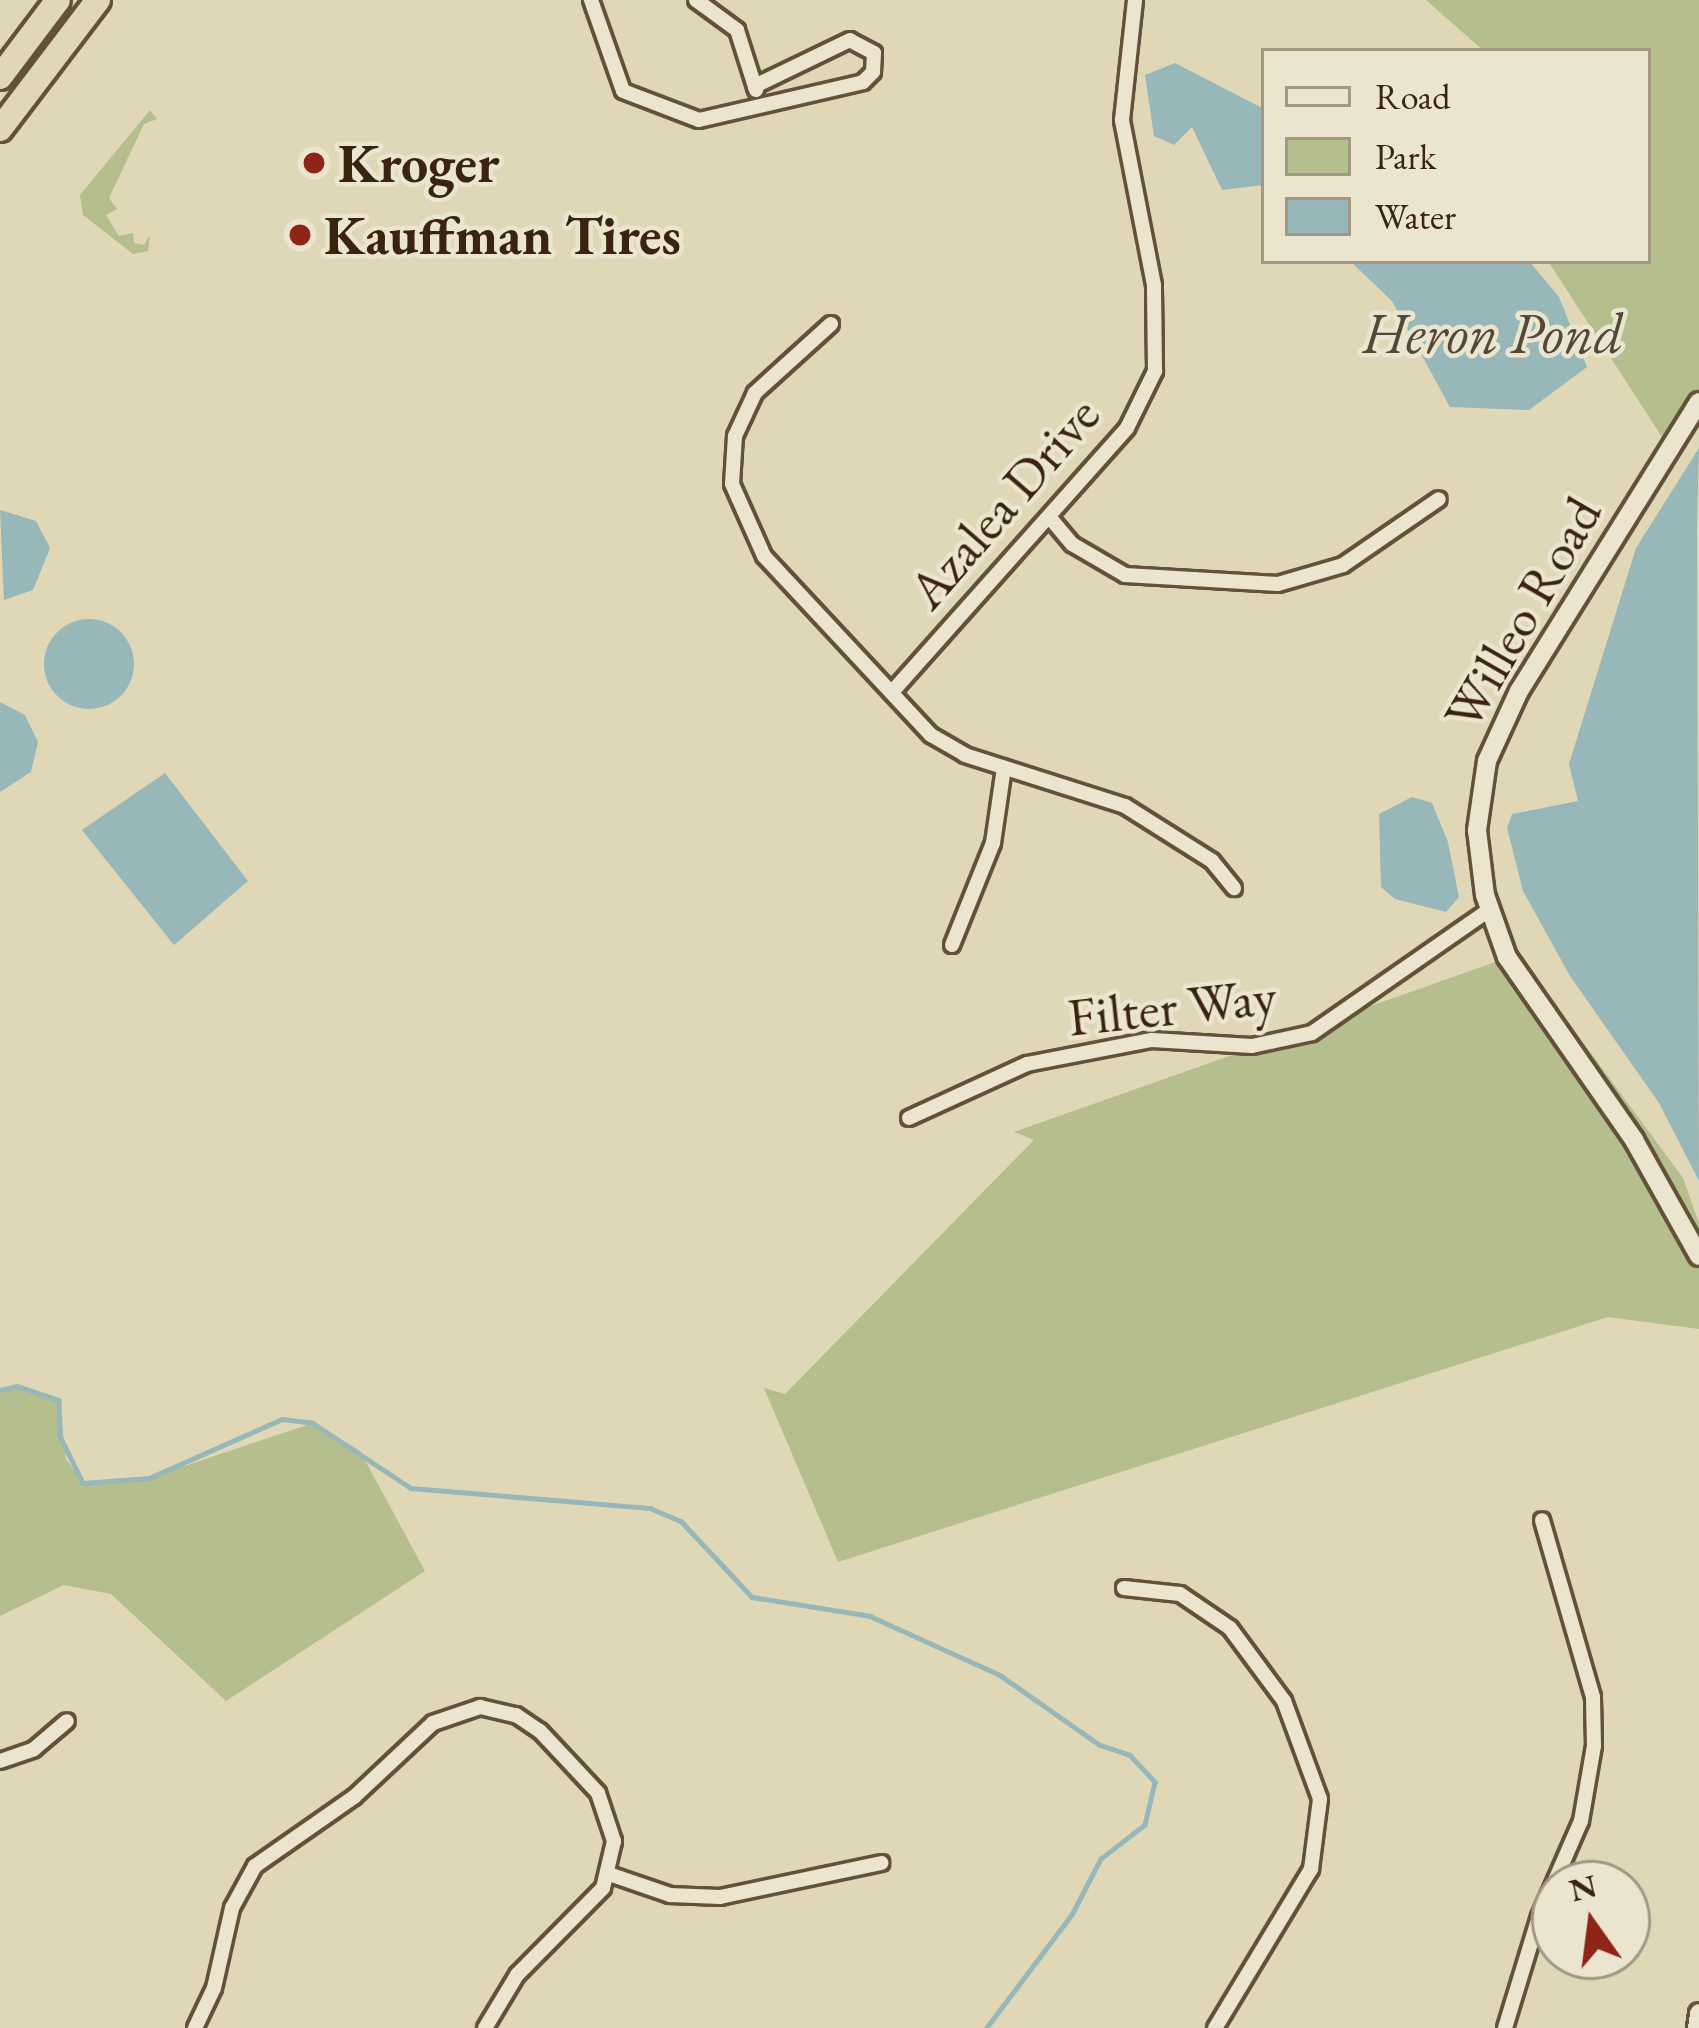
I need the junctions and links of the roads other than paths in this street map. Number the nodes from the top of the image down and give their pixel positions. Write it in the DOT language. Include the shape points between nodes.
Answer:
graph roads {
  1 [pos="58,0"];
  2 [pos="98,0"];
  3 [pos="591,0"];
  4 [pos="696,0"];
  5 [pos="1135,0"];
  6 [pos="0,77"];
  7 [pos="756,93"];
  8 [pos="0,129"];
  9 [pos="831,324"];
  10 [pos="1699,402"];
  11 [pos="1439,499"];
  12 [pos="1051,519"];
  13 [pos="892,692"];
  14 [pos="1004,767"];
  15 [pos="1234,888"];
  16 [pos="1489,910"];
  17 [pos="952,945"];
  18 [pos="909,1118"];
  19 [pos="1699,1256"];
  20 [pos="1542,1520"];
  21 [pos="1124,1588"];
  22 [pos="67,1721"];
  23 [pos="0,1761"];
  24 [pos="881,1863"];
  25 [pos="609,1874"];
  26 [pos="1699,2013"];
  27 [pos="195,2028"];
  28 [pos="485,2028"];
  29 [pos="1215,2028"];
  30 [pos="1505,2028"];
  31 [pos="1697,2028"];
  1 -- 6 [label="highway"];
  2 -- 8 [label="highway"];
  3 -- 7 [label="street" via="632,100 699,120 741,114"];
  4 -- 7 [label="street" via="737,30"];
  5 -- 12 [label="street, Azalea Drive" via="1122,120 1154,285 1155,370 1127,428"];
  7 -- 7 [label="street" via="850,40 874,53 863,82"];
  9 -- 13 [label="street" via="754,394 735,436 732,484 764,556"];
  10 -- 16 [label="street, Willeo Road" via="1495,740 1477,805"];
  11 -- 12 [label="street" via="1343,565 1278,584 1125,575 1072,544"];
  12 -- 13 [label="street, Azalea Drive"];
  13 -- 14 [label="street" via="931,735"];
  14 -- 15 [label="street" via="1125,806 1212,861"];
  14 -- 17 [label="street" via="993,843"];
  16 -- 18 [label="street, Filter Way" via="1312,1033 1252,1046 1152,1040 1027,1064"];
  16 -- 19 [label="street, Willeo Road" via="1507,957 1642,1154"];
  20 -- 30 [label="street" via="1593,1697 1594,1746 1581,1820 1539,1917"];
  21 -- 29 [label="street" via="1180,1594 1230,1628 1284,1701 1320,1799 1311,1869"];
  22 -- 23 [label="street" via="34,1749"];
  24 -- 25 [label="street" via="720,1898 670,1894"];
  25 -- 27 [label="street" via="610,1818 577,1769 516,1715 456,1711 421,1732 342,1807 255,1866 232,1908 214,1988"];
  25 -- 28 [label="street" via="517,1975"];
  26 -- 31 [label="street"];
}
